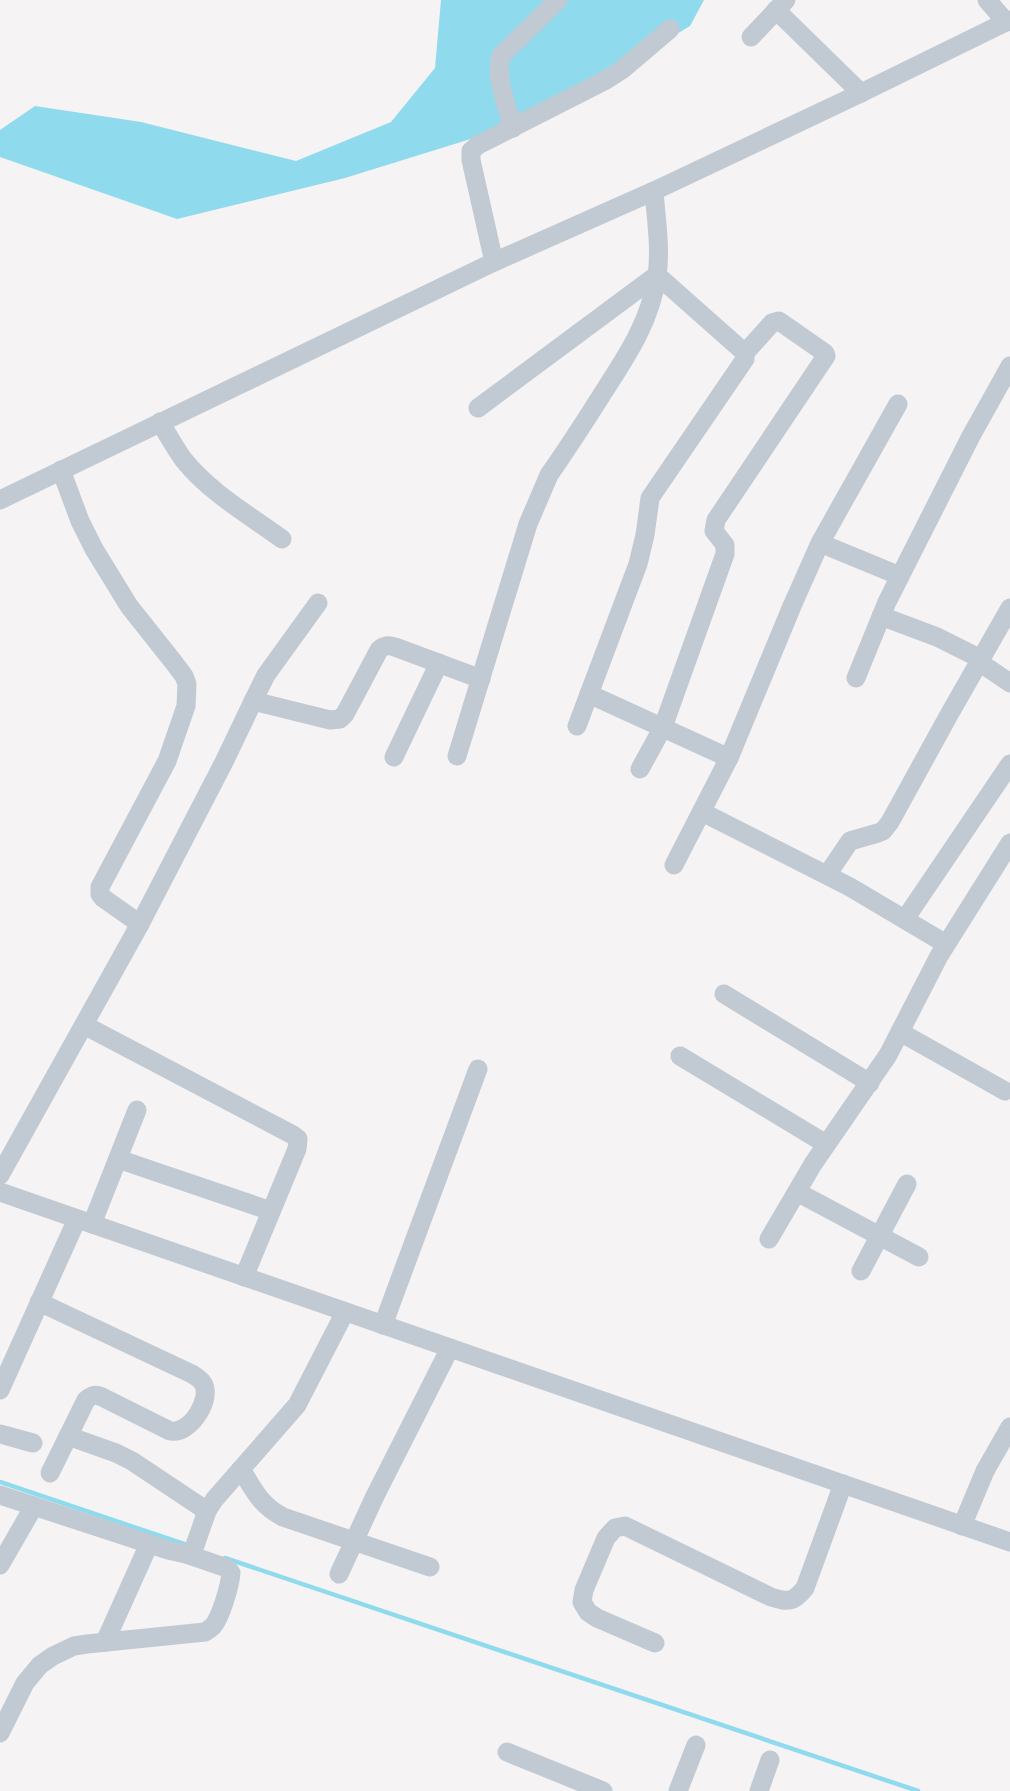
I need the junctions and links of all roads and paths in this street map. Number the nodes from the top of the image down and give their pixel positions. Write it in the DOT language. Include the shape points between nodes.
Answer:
graph roads {
  1 [pos="558,0"];
  2 [pos="987,0"];
  3 [pos="781,5"];
  4 [pos="1008,21"];
  5 [pos="670,29"];
  6 [pos="751,37"];
  7 [pos="861,93"];
  8 [pos="513,128"];
  9 [pos="654,191"];
  10 [pos="494,262"];
  11 [pos="657,275"];
  12 [pos="745,353"];
  13 [pos="1010,366"];
  14 [pos="898,404"];
  15 [pos="478,408"];
  16 [pos="160,422"];
  17 [pos="61,470"];
  18 [pos="0,500"];
  19 [pos="282,539"];
  20 [pos="820,542"];
  21 [pos="900,576"];
  22 [pos="318,604"];
  23 [pos="1010,608"];
  24 [pos="881,616"];
  25 [pos="980,661"];
  26 [pos="439,663"];
  27 [pos="856,678"];
  28 [pos="481,679"];
  29 [pos="1010,683"];
  30 [pos="589,694"];
  31 [pos="252,701"];
  32 [pos="577,726"];
  33 [pos="663,727"];
  34 [pos="457,756"];
  35 [pos="394,757"];
  36 [pos="730,758"];
  37 [pos="1010,764"];
  38 [pos="640,769"];
  39 [pos="702,812"];
  40 [pos="1010,843"];
  41 [pos="674,865"];
  42 [pos="827,875"];
  43 [pos="905,919"];
  44 [pos="140,924"];
  45 [pos="946,944"];
  46 [pos="724,994"];
  47 [pos="84,1025"];
  48 [pos="900,1032"];
  49 [pos="680,1056"];
  50 [pos="478,1069"];
  51 [pos="870,1083"];
  52 [pos="1005,1091"];
  53 [pos="137,1110"];
  54 [pos="826,1144"];
  55 [pos="118,1159"];
  56 [pos="0,1175"];
  57 [pos="907,1184"];
  58 [pos="0,1192"];
  59 [pos="796,1192"];
  60 [pos="272,1211"];
  61 [pos="84,1222"];
  62 [pos="879,1236"];
  63 [pos="769,1239"];
  64 [pos="919,1257"];
  65 [pos="861,1271"];
  66 [pos="244,1277"];
  67 [pos="40,1302"];
  68 [pos="345,1312"];
  69 [pos="383,1325"];
  70 [pos="450,1348"];
  71 [pos="0,1390"];
  72 [pos="1010,1427"];
  73 [pos="0,1434"];
  74 [pos="68,1436"];
  75 [pos="33,1444"];
  76 [pos="241,1469"];
  77 [pos="50,1473"];
  78 [pos="843,1484"];
  79 [pos="0,1495"];
  80 [pos="34,1506"];
  81 [pos="207,1511"];
  82 [pos="962,1526"];
  83 [pos="354,1542"];
  84 [pos="1010,1542"];
  85 [pos="149,1544"];
  86 [pos="192,1548"];
  87 [pos="0,1566"];
  88 [pos="430,1567"];
  89 [pos="339,1574"];
  90 [pos="105,1642"];
  91 [pos="655,1643"];
  92 [pos="0,1733"];
  93 [pos="696,1745"];
  94 [pos="507,1752"];
  95 [pos="770,1760"];
  96 [pos="603,1791"];
  97 [pos="678,1791"];
  98 [pos="759,1791"];
  1 -- 8 [label="street" via="502,55 499,61 499,74"];
  2 -- 4 [label="street"];
  3 -- 6 [label="street"];
  3 -- 7 [label="street"];
  4 -- 7 [label="street"];
  5 -- 8 [label="street" via="606,80"];
  7 -- 9 [label="street"];
  8 -- 10 [label="street" via="478,145 470,155"];
  9 -- 10 [label="street"];
  9 -- 11 [label="street"];
  10 -- 16 [label="street"];
  11 -- 12 [label="street"];
  11 -- 15 [label="street"];
  11 -- 28 [label="street" via="638,339 549,475 528,524"];
  12 -- 30 [label="street" via="745,359 650,498 639,558"];
  12 -- 33 [label="street" via="772,323 779,321 826,356 716,520 714,531 725,545 725,554"];
  13 -- 21 [label="street" via="971,436"];
  14 -- 20 [label="street"];
  16 -- 17 [label="street"];
  16 -- 19 [label="street" via="183,459 198,475"];
  17 -- 18 [label="street"];
  17 -- 44 [label="street" via="80,521 94,549 129,606 184,676 187,684 186,706 167,761 100,887 103,898"];
  20 -- 21 [label="street"];
  20 -- 36 [label="street"];
  21 -- 24 [label="street"];
  22 -- 31 [label="street" via="266,676"];
  23 -- 25 [label="street"];
  24 -- 25 [label="street" via="937,637"];
  24 -- 27 [label="street"];
  25 -- 29 [label="street"];
  25 -- 42 [label="street" via="890,822 883,831 850,841"];
  26 -- 28 [label="street"];
  26 -- 31 [label="street" via="395,647 383,647 345,714 337,721"];
  26 -- 35 [label="street"];
  28 -- 34 [label="street"];
  30 -- 32 [label="street"];
  30 -- 33 [label="street"];
  31 -- 44 [label="street" via="223,764"];
  33 -- 36 [label="street"];
  33 -- 38 [label="street"];
  36 -- 39 [label="street"];
  37 -- 43 [label="street"];
  39 -- 41 [label="street"];
  39 -- 42 [label="street"];
  40 -- 45 [label="street"];
  42 -- 43 [label="street"];
  43 -- 45 [label="street"];
  44 -- 47 [label="street"];
  45 -- 48 [label="street"];
  46 -- 51 [label="street"];
  47 -- 56 [label="street"];
  47 -- 60 [label="street" via="296,1138 297,1149"];
  48 -- 51 [label="street"];
  48 -- 52 [label="street"];
  49 -- 54 [label="street"];
  50 -- 69 [label="street"];
  51 -- 54 [label="street"];
  53 -- 55 [label="street"];
  54 -- 59 [label="street"];
  55 -- 60 [label="street"];
  55 -- 61 [label="street"];
  57 -- 62 [label="street"];
  58 -- 61 [label="street"];
  59 -- 62 [label="street"];
  59 -- 63 [label="street"];
  60 -- 66 [label="street"];
  61 -- 66 [label="street"];
  61 -- 67 [label="street"];
  62 -- 64 [label="street"];
  62 -- 65 [label="street"];
  66 -- 68 [label="street"];
  67 -- 71 [label="street"];
  67 -- 74 [label="street" via="192,1374 203,1382 205,1389 205,1397 194,1419 181,1431 170,1431 96,1395 86,1400"];
  68 -- 69 [label="street"];
  68 -- 76 [label="street" via="302,1396"];
  69 -- 70 [label="street"];
  70 -- 78 [label="street"];
  70 -- 83 [label="street"];
  72 -- 82 [label="street" via="985,1471"];
  73 -- 75 [label="street"];
  74 -- 77 [label="street"];
  74 -- 81 [label="street" via="116,1453"];
  76 -- 81 [label="street"];
  76 -- 83 [label="street" via="261,1502 270,1510"];
  78 -- 82 [label="street"];
  78 -- 91 [label="street" via="805,1588 797,1598 787,1602 770,1597 631,1529 624,1526 615,1528 603,1545 584,1590 582,1602 588,1612 597,1618"];
  79 -- 80 [label="street"];
  80 -- 85 [label="street"];
  80 -- 87 [label="street"];
  81 -- 86 [label="street"];
  82 -- 84 [label="street"];
  83 -- 88 [label="street"];
  83 -- 89 [label="street"];
  85 -- 86 [label="street" via="168,1550"];
  85 -- 90 [label="street"];
  86 -- 90 [label="street" via="227,1568 231,1573 218,1618 213,1625 205,1632"];
  90 -- 92 [label="street" via="74,1646 40,1665 25,1683"];
  93 -- 97 [label="street"];
  94 -- 96 [label="street"];
  95 -- 98 [label="street"];
}
